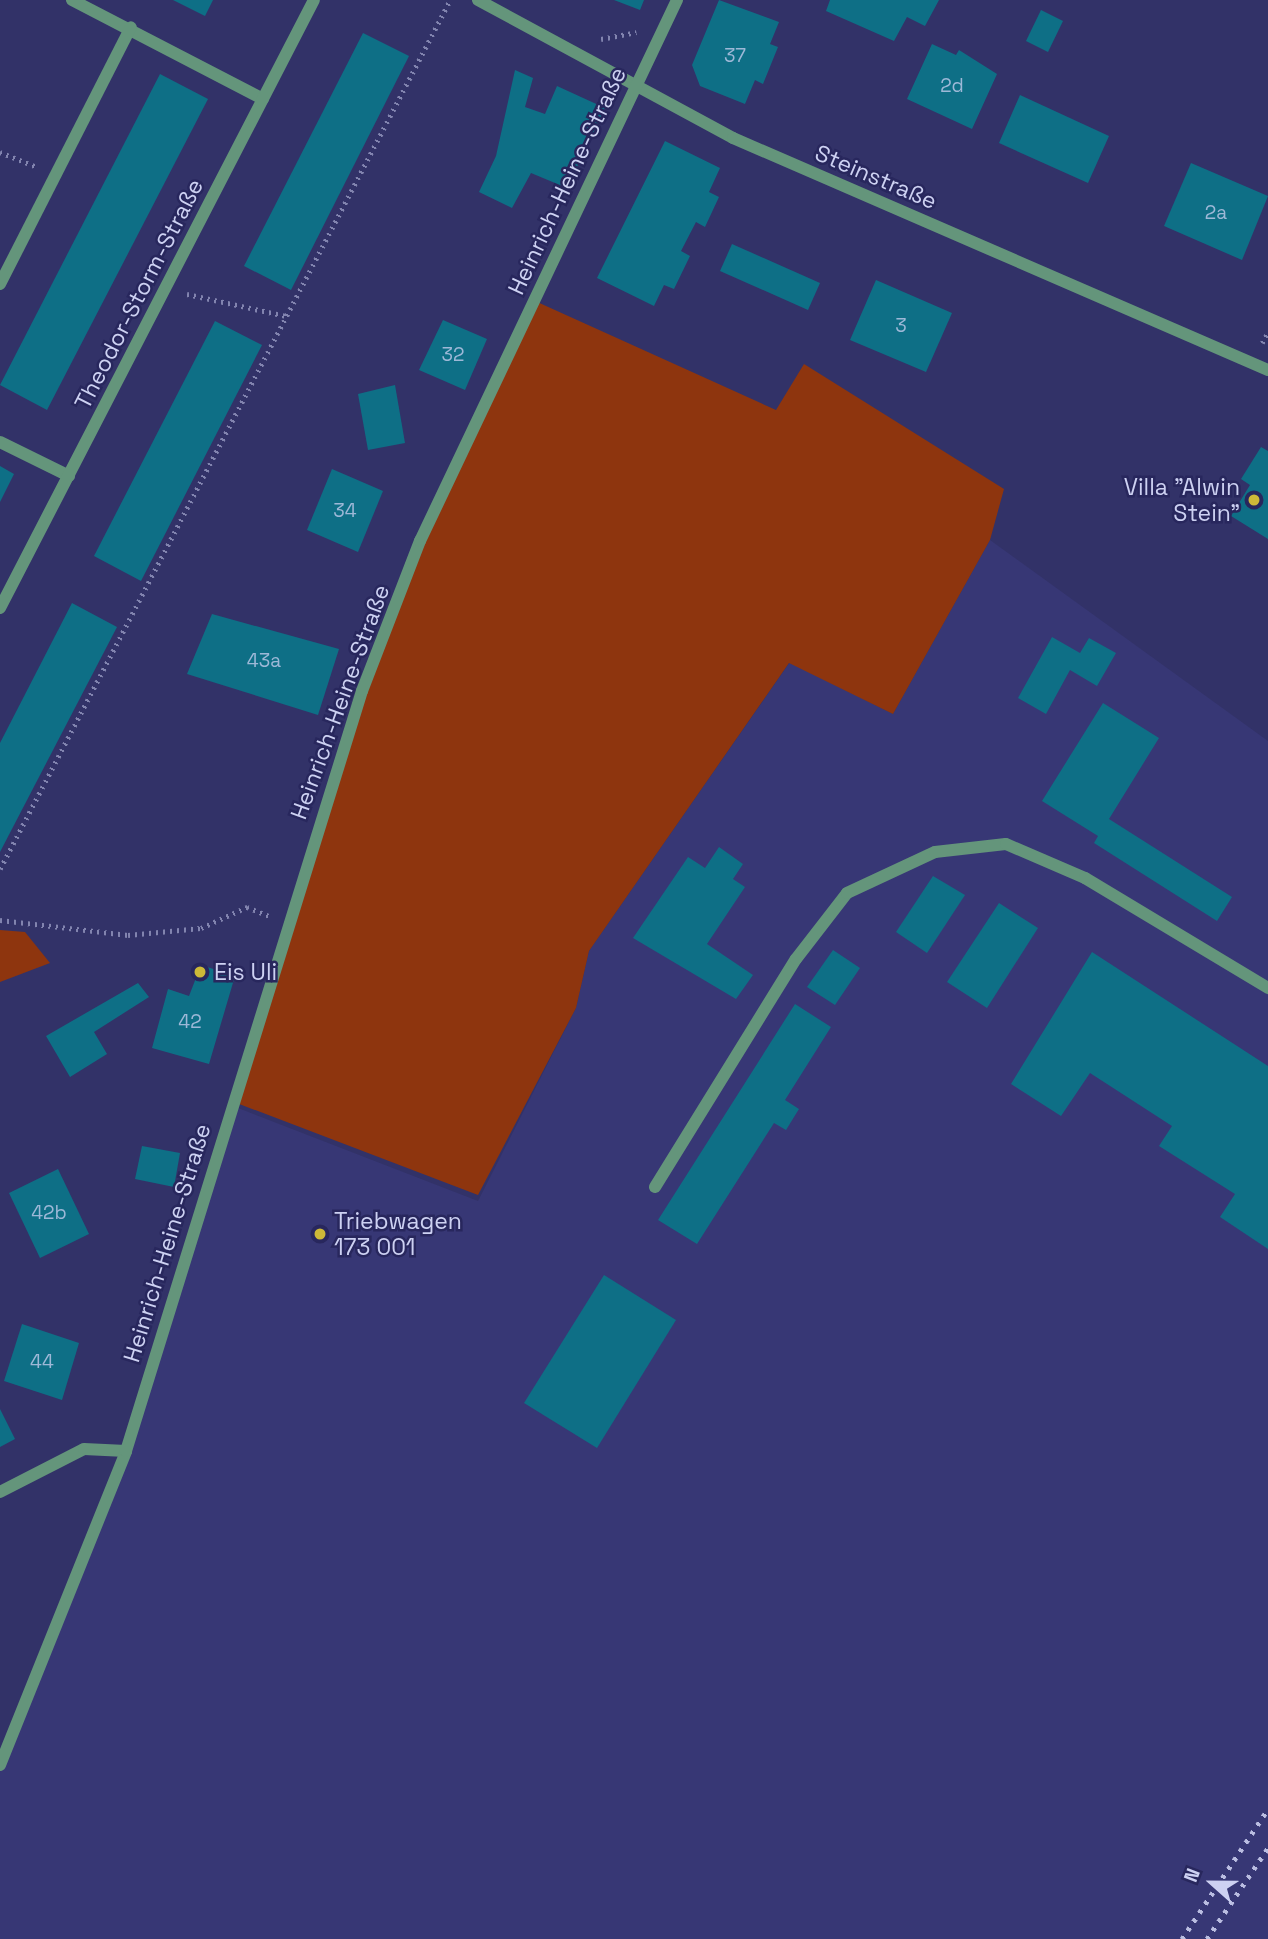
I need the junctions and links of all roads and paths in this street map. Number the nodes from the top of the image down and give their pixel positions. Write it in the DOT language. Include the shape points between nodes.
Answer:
graph roads {
  1 [pos="72,0"];
  2 [pos="314,0"];
  3 [pos="450,0"];
  4 [pos="478,0"];
  5 [pos="677,0"];
  6 [pos="643,21"];
  7 [pos="131,27"];
  8 [pos="592,34"];
  9 [pos="633,88"];
  10 [pos="263,99"];
  11 [pos="0,152"];
  12 [pos="55,176"];
  13 [pos="0,284"];
  14 [pos="165,289"];
  15 [pos="286,316"];
  16 [pos="1268,370"];
  17 [pos="0,442"];
  18 [pos="69,476"];
  19 [pos="0,608"];
  20 [pos="0,869"];
  21 [pos="0,920"];
  22 [pos="287,922"];
  23 [pos="1268,988"];
  24 [pos="655,1186"];
  25 [pos="126,1451"];
  26 [pos="0,1492"];
  27 [pos="0,1765"];
  1 -- 7 [label="street"];
  2 -- 10 [label="street, Theodor-Storm-Straße"];
  3 -- 15 [label="path"];
  4 -- 9 [label="street, Steinstraße"];
  5 -- 9 [label="street, Heinrich-Heine-Straße"];
  6 -- 8 [label="path" via="615,41"];
  7 -- 10 [label="street"];
  7 -- 12 [label="street"];
  9 -- 16 [label="street, Steinstraße"];
  9 -- 22 [label="street, Heinrich-Heine-Straße" via="421,541 362,691"];
  10 -- 14 [label="street, Theodor-Storm-Straße"];
  11 -- 12 [label="path"];
  12 -- 13 [label="street"];
  14 -- 15 [label="path"];
  14 -- 18 [label="street, Theodor-Storm-Straße"];
  15 -- 20 [label="path"];
  17 -- 18 [label="street"];
  18 -- 19 [label="street, Theodor-Storm-Straße"];
  21 -- 22 [label="path" via="128,935 201,928 247,907"];
  22 -- 25 [label="street, Heinrich-Heine-Straße"];
  23 -- 24 [label="street" via="1085,877 1006,844 935,852 847,893 796,959"];
  25 -- 26 [label="street" via="84,1449"];
  25 -- 27 [label="street, Heinrich-Heine-Straße"];
}
